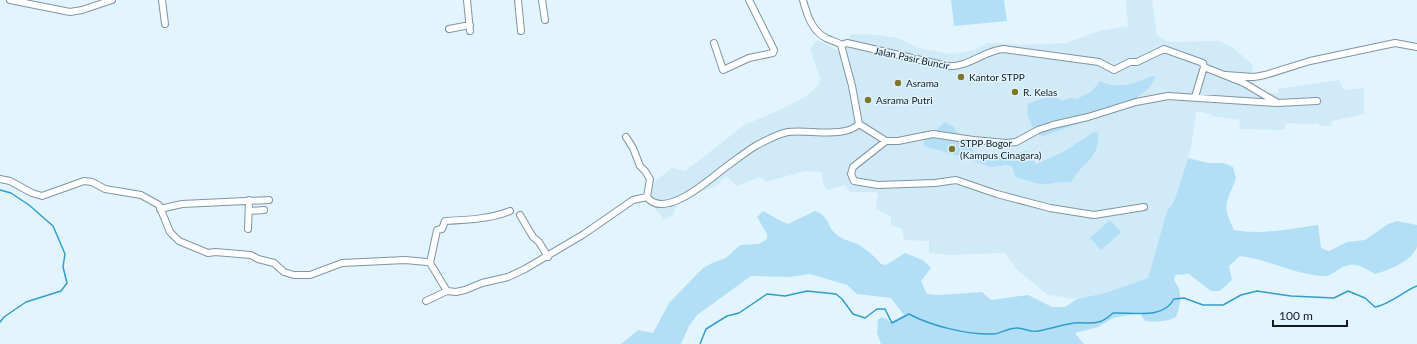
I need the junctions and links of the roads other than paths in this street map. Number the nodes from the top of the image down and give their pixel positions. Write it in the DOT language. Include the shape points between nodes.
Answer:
graph roads {
  1 [pos="10,0"];
  2 [pos="112,0"];
  3 [pos="162,0"];
  4 [pos="467,0"];
  5 [pos="518,0"];
  6 [pos="542,0"];
  7 [pos="749,0"];
  8 [pos="803,0"];
  9 [pos="546,20"];
  10 [pos="165,24"];
  11 [pos="449,29"];
  12 [pos="521,31"];
  13 [pos="714,43"];
  14 [pos="841,45"];
  15 [pos="1417,47"];
  16 [pos="1204,67"];
  17 [pos="1225,75"];
  18 [pos="1195,98"];
  19 [pos="1317,101"];
  20 [pos="1277,103"];
  21 [pos="859,124"];
  22 [pos="626,137"];
  23 [pos="886,141"];
  24 [pos="0,179"];
  25 [pos="647,197"];
  26 [pos="249,200"];
  27 [pos="269,200"];
  28 [pos="1144,206"];
  29 [pos="160,209"];
  30 [pos="264,210"];
  31 [pos="249,211"];
  32 [pos="510,211"];
  33 [pos="520,215"];
  34 [pos="248,229"];
  35 [pos="548,257"];
  36 [pos="430,263"];
  37 [pos="447,291"];
  38 [pos="426,301"];
  1 -- 2 [label="street" via="70,12"];
  3 -- 10 [label="street"];
  4 -- 11 [label="street" via="470,28"];
  5 -- 12 [label="street"];
  6 -- 9 [label="street"];
  7 -- 13 [label="street" via="774,50 773,53 749,58 723,70"];
  8 -- 14 [label="street, Jalan Pasir Buncir" via="809,19 816,30"];
  14 -- 16 [label="street, Jalan Pasir Buncir" via="847,43 955,67 996,50 1003,50 1099,62 1112,70 1130,62 1137,62 1162,49 1202,62"];
  14 -- 21 [label="street"];
  15 -- 17 [label="street" via="1394,43 1310,61 1265,75"];
  16 -- 17 [label="street"];
  16 -- 18 [label="street"];
  17 -- 20 [label="street"];
  18 -- 20 [label="street"];
  18 -- 23 [label="street" via="1168,96 1136,102 1038,130 1016,142 973,140 933,134"];
  19 -- 20 [label="street"];
  21 -- 23 [label="street"];
  21 -- 25 [label="street" via="843,132 793,132 775,136 757,145 701,187 672,202 660,204 650,201"];
  22 -- 25 [label="street" via="640,166 650,179"];
  23 -- 28 [label="street" via="853,167 851,174 854,181 872,185 901,185 956,180 1050,208 1094,215"];
  24 -- 29 [label="street" via="42,196 76,183 90,181 103,188 141,195 153,201"];
  25 -- 35 [label="street" via="633,200"];
  26 -- 27 [label="street"];
  26 -- 29 [label="street" via="182,204"];
  26 -- 31 [label="street"];
  29 -- 36 [label="street" via="170,232 178,241 208,253 251,256 274,263 284,272 294,276 313,274 350,262 405,260"];
  30 -- 31 [label="street"];
  31 -- 34 [label="street"];
  32 -- 36 [label="street" via="473,220 445,221 442,229 437,230"];
  33 -- 35 [label="street"];
  35 -- 37 [label="street" via="508,277 461,291"];
  36 -- 37 [label="street"];
  37 -- 38 [label="street"];
}
